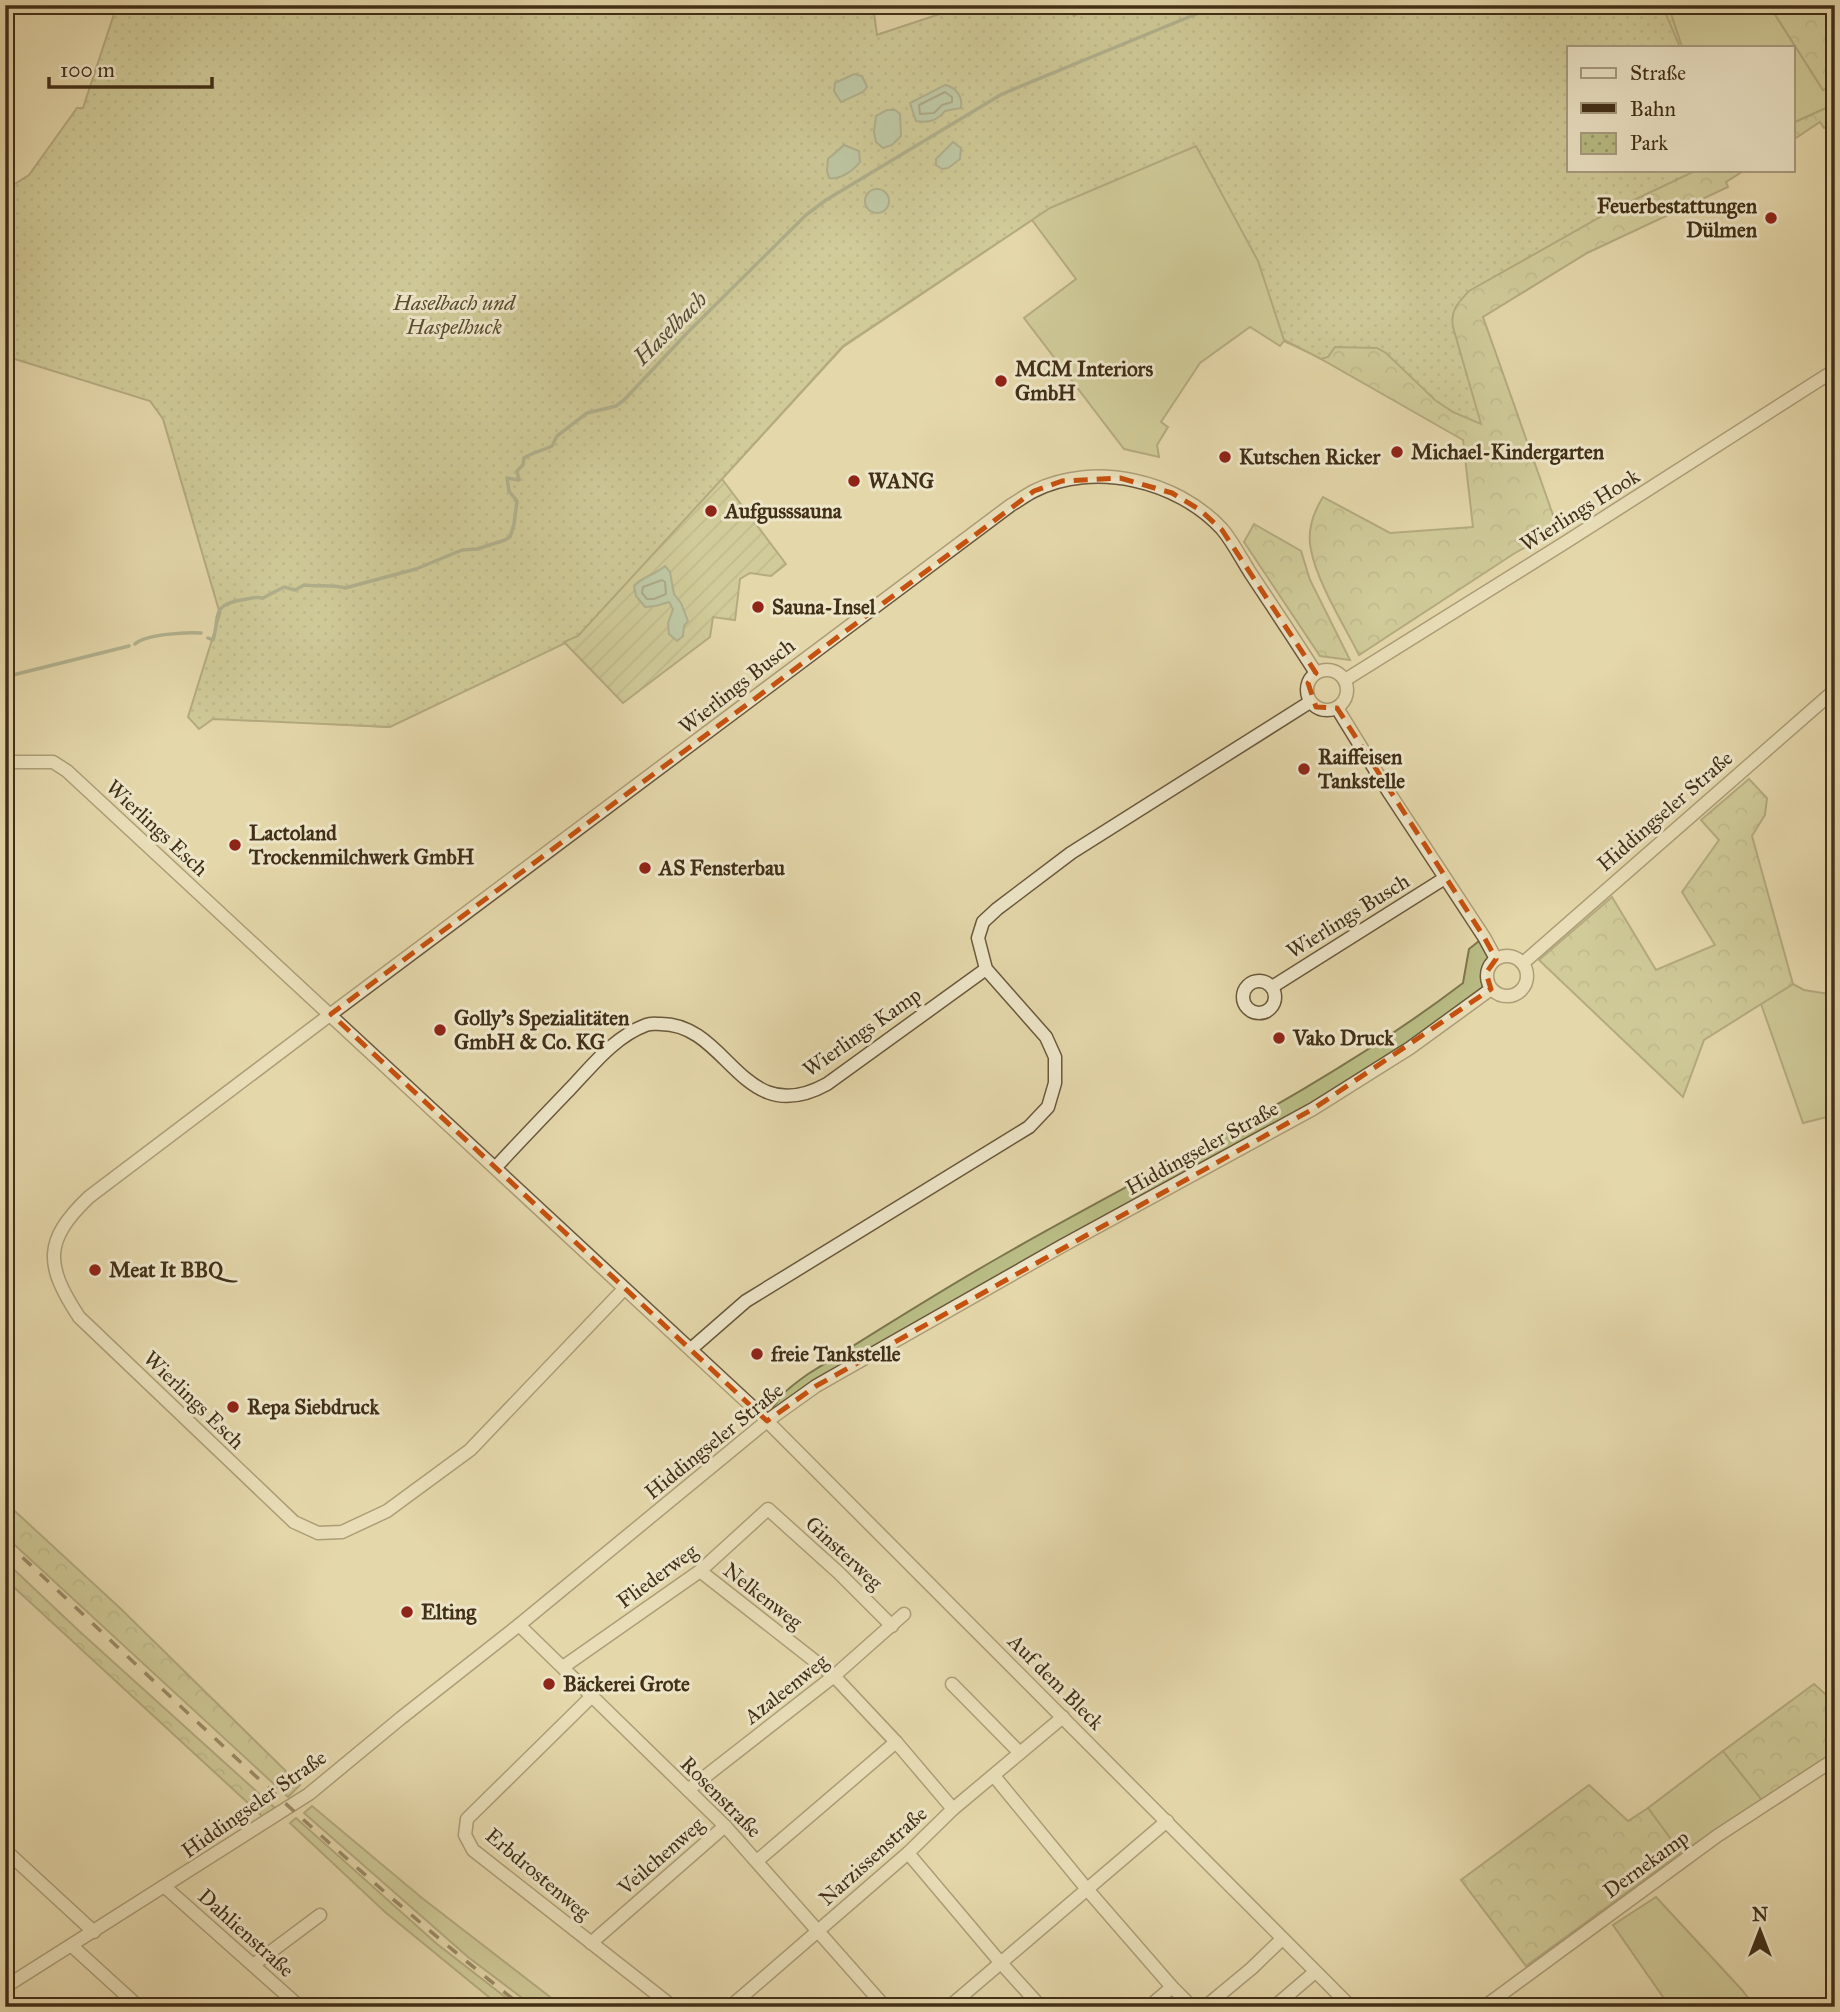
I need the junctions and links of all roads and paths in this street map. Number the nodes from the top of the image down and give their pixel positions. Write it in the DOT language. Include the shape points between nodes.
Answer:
graph roads {
  1 [pos="1835,370"];
  2 [pos="1316,673"];
  3 [pos="1345,680"];
  4 [pos="1835,690"];
  5 [pos="1310,702"];
  6 [pos="1338,708"];
  7 [pos="5,762"];
  8 [pos="1445,878"];
  9 [pos="1496,959"];
  10 [pos="1523,963"];
  11 [pos="986,969"];
  12 [pos="1272,987"];
  13 [pos="1491,989"];
  14 [pos="331,1014"];
  15 [pos="496,1167"];
  16 [pos="624,1290"];
  17 [pos="691,1349"];
  18 [pos="766,1421"];
  19 [pos="768,1510"];
  20 [pos="701,1571"];
  21 [pos="904,1614"];
  22 [pos="519,1625"];
  23 [pos="892,1626"];
  24 [pos="563,1667"];
  25 [pos="834,1676"];
  26 [pos="952,1684"];
  27 [pos="592,1696"];
  28 [pos="1063,1717"];
  29 [pos="896,1742"];
  30 [pos="1020,1753"];
  31 [pos="1835,1759"];
  32 [pos="994,1776"];
  33 [pos="688,1790"];
  34 [pos="953,1809"];
  35 [pos="1167,1821"];
  36 [pos="725,1826"];
  37 [pos="5,1850"];
  38 [pos="908,1853"];
  39 [pos="757,1860"];
  40 [pos="165,1887"];
  41 [pos="1086,1888"];
  42 [pos="320,1914"];
  43 [pos="819,1930"];
  44 [pos="94,1932"];
  45 [pos="1282,1939"];
  46 [pos="591,1943"];
  47 [pos="72,1946"];
  48 [pos="1000,1962"];
  49 [pos="253,1965"];
  50 [pos="1315,1972"];
  51 [pos="5,1987"];
  52 [pos="1172,1987"];
  53 [pos="298,2006"];
  54 [pos="139,2007"];
  55 [pos="673,2007"];
  56 [pos="730,2007"];
  57 [pos="885,2007"];
  58 [pos="948,2007"];
  59 [pos="1041,2007"];
  60 [pos="1149,2007"];
  61 [pos="1192,2007"];
  62 [pos="1205,2007"];
  63 [pos="1274,2007"];
  64 [pos="1351,2007"];
  65 [pos="1484,2007"];
  1 -- 3 [label="street, Wierlings Hook"];
  2 -- 3 [label="street" via="1333,671"];
  2 -- 5 [label="street" via="1307,690"];
  2 -- 14 [label="street, Wierlings Busch" via="1223,530 1200,510 1150,484 1119,478 1062,481 1011,505"];
  3 -- 6 [label="street" via="1347,696"];
  4 -- 10 [label="street, Hiddingseler Straße"];
  5 -- 6 [label="street" via="1323,710"];
  5 -- 11 [label="street" via="1071,853 983,922 978,939"];
  6 -- 8 [label="street"];
  7 -- 14 [label="street, Wierlings Esch" via="53,762 67,771"];
  8 -- 9 [label="street"];
  8 -- 12 [label="street, Wierlings Busch"];
  9 -- 10 [label="street" via="1510,956"];
  9 -- 13 [label="street" via="1486,972"];
  10 -- 13 [label="street" via="1527,977 1522,990 1510,997"];
  11 -- 15 [label="street, Wierlings Kamp" via="827,1084 792,1096 761,1090 748,1082 698,1035 677,1024 648,1024 619,1038"];
  11 -- 17 [label="street" via="1046,1037 1055,1057 1055,1083 1048,1107 1029,1127 746,1301"];
  13 -- 18 [label="street, Hiddingseler Straße" via="1410,1048 1313,1109 816,1385"];
  14 -- 15 [label="street, Wierlings Esch"];
  14 -- 16 [label="street, Wierlings Esch" via="89,1197 68,1217 54,1245 61,1290 79,1317 294,1522 318,1533 342,1532 387,1511 470,1450"];
  15 -- 16 [label="street, Wierlings Esch"];
  16 -- 17 [label="street, Wierlings Esch"];
  17 -- 18 [label="street, Wierlings Esch"];
  18 -- 22 [label="street, Hiddingseler Straße"];
  18 -- 28 [label="street, Auf dem Bleck"];
  19 -- 20 [label="street, Fliederweg"];
  19 -- 23 [label="street, Ginsterweg"];
  20 -- 24 [label="street, Fliederweg"];
  20 -- 25 [label="street, Nelkenweg"];
  21 -- 23 [label="street, Azaleenweg"];
  22 -- 24 [label="street, Rosenstraße"];
  22 -- 40 [label="street, Hiddingseler Straße" via="309,1794"];
  23 -- 25 [label="street, Azaleenweg"];
  24 -- 27 [label="street, Rosenstraße"];
  25 -- 29 [label="street, Narzissenstraße"];
  25 -- 33 [label="street, Azaleenweg"];
  26 -- 30 [label="street"];
  27 -- 33 [label="street, Rosenstraße"];
  27 -- 46 [label="street, Erbdrostenweg" via="467,1819 465,1835 472,1850"];
  28 -- 30 [label="street, Narzissenstraße"];
  28 -- 35 [label="street, Auf dem Bleck"];
  29 -- 34 [label="street, Narzissenstraße"];
  29 -- 39 [label="street"];
  30 -- 32 [label="street, Narzissenstraße"];
  31 -- 65 [label="street, Dernekamp" via="1717,1836"];
  32 -- 34 [label="street, Narzissenstraße"];
  32 -- 41 [label="street"];
  33 -- 36 [label="street, Rosenstraße"];
  34 -- 38 [label="street, Narzissenstraße"];
  35 -- 41 [label="street"];
  35 -- 45 [label="street, Auf dem Bleck"];
  36 -- 39 [label="street, Rosenstraße"];
  36 -- 46 [label="street, Veilchenweg"];
  37 -- 44 [label="street"];
  38 -- 43 [label="street, Narzissenstraße"];
  38 -- 48 [label="street"];
  39 -- 43 [label="street, Rosenstraße"];
  40 -- 44 [label="street, Hiddingseler Straße"];
  40 -- 49 [label="street, Dahlienstraße"];
  41 -- 48 [label="street"];
  41 -- 52 [label="street"];
  42 -- 49 [label="street"];
  43 -- 56 [label="street"];
  43 -- 57 [label="street, Rosenstraße"];
  44 -- 47 [label="street, Hiddingseler Straße"];
  45 -- 50 [label="street, Auf dem Bleck"];
  45 -- 62 [label="street"];
  46 -- 55 [label="street, Erbdrostenweg"];
  47 -- 51 [label="street, Hiddingseler Straße"];
  47 -- 54 [label="street"];
  48 -- 58 [label="street"];
  48 -- 59 [label="street"];
  49 -- 53 [label="street, Dahlienstraße"];
  50 -- 63 [label="street"];
  50 -- 64 [label="street, Auf dem Bleck"];
  52 -- 60 [label="street"];
  52 -- 61 [label="street"];
}
